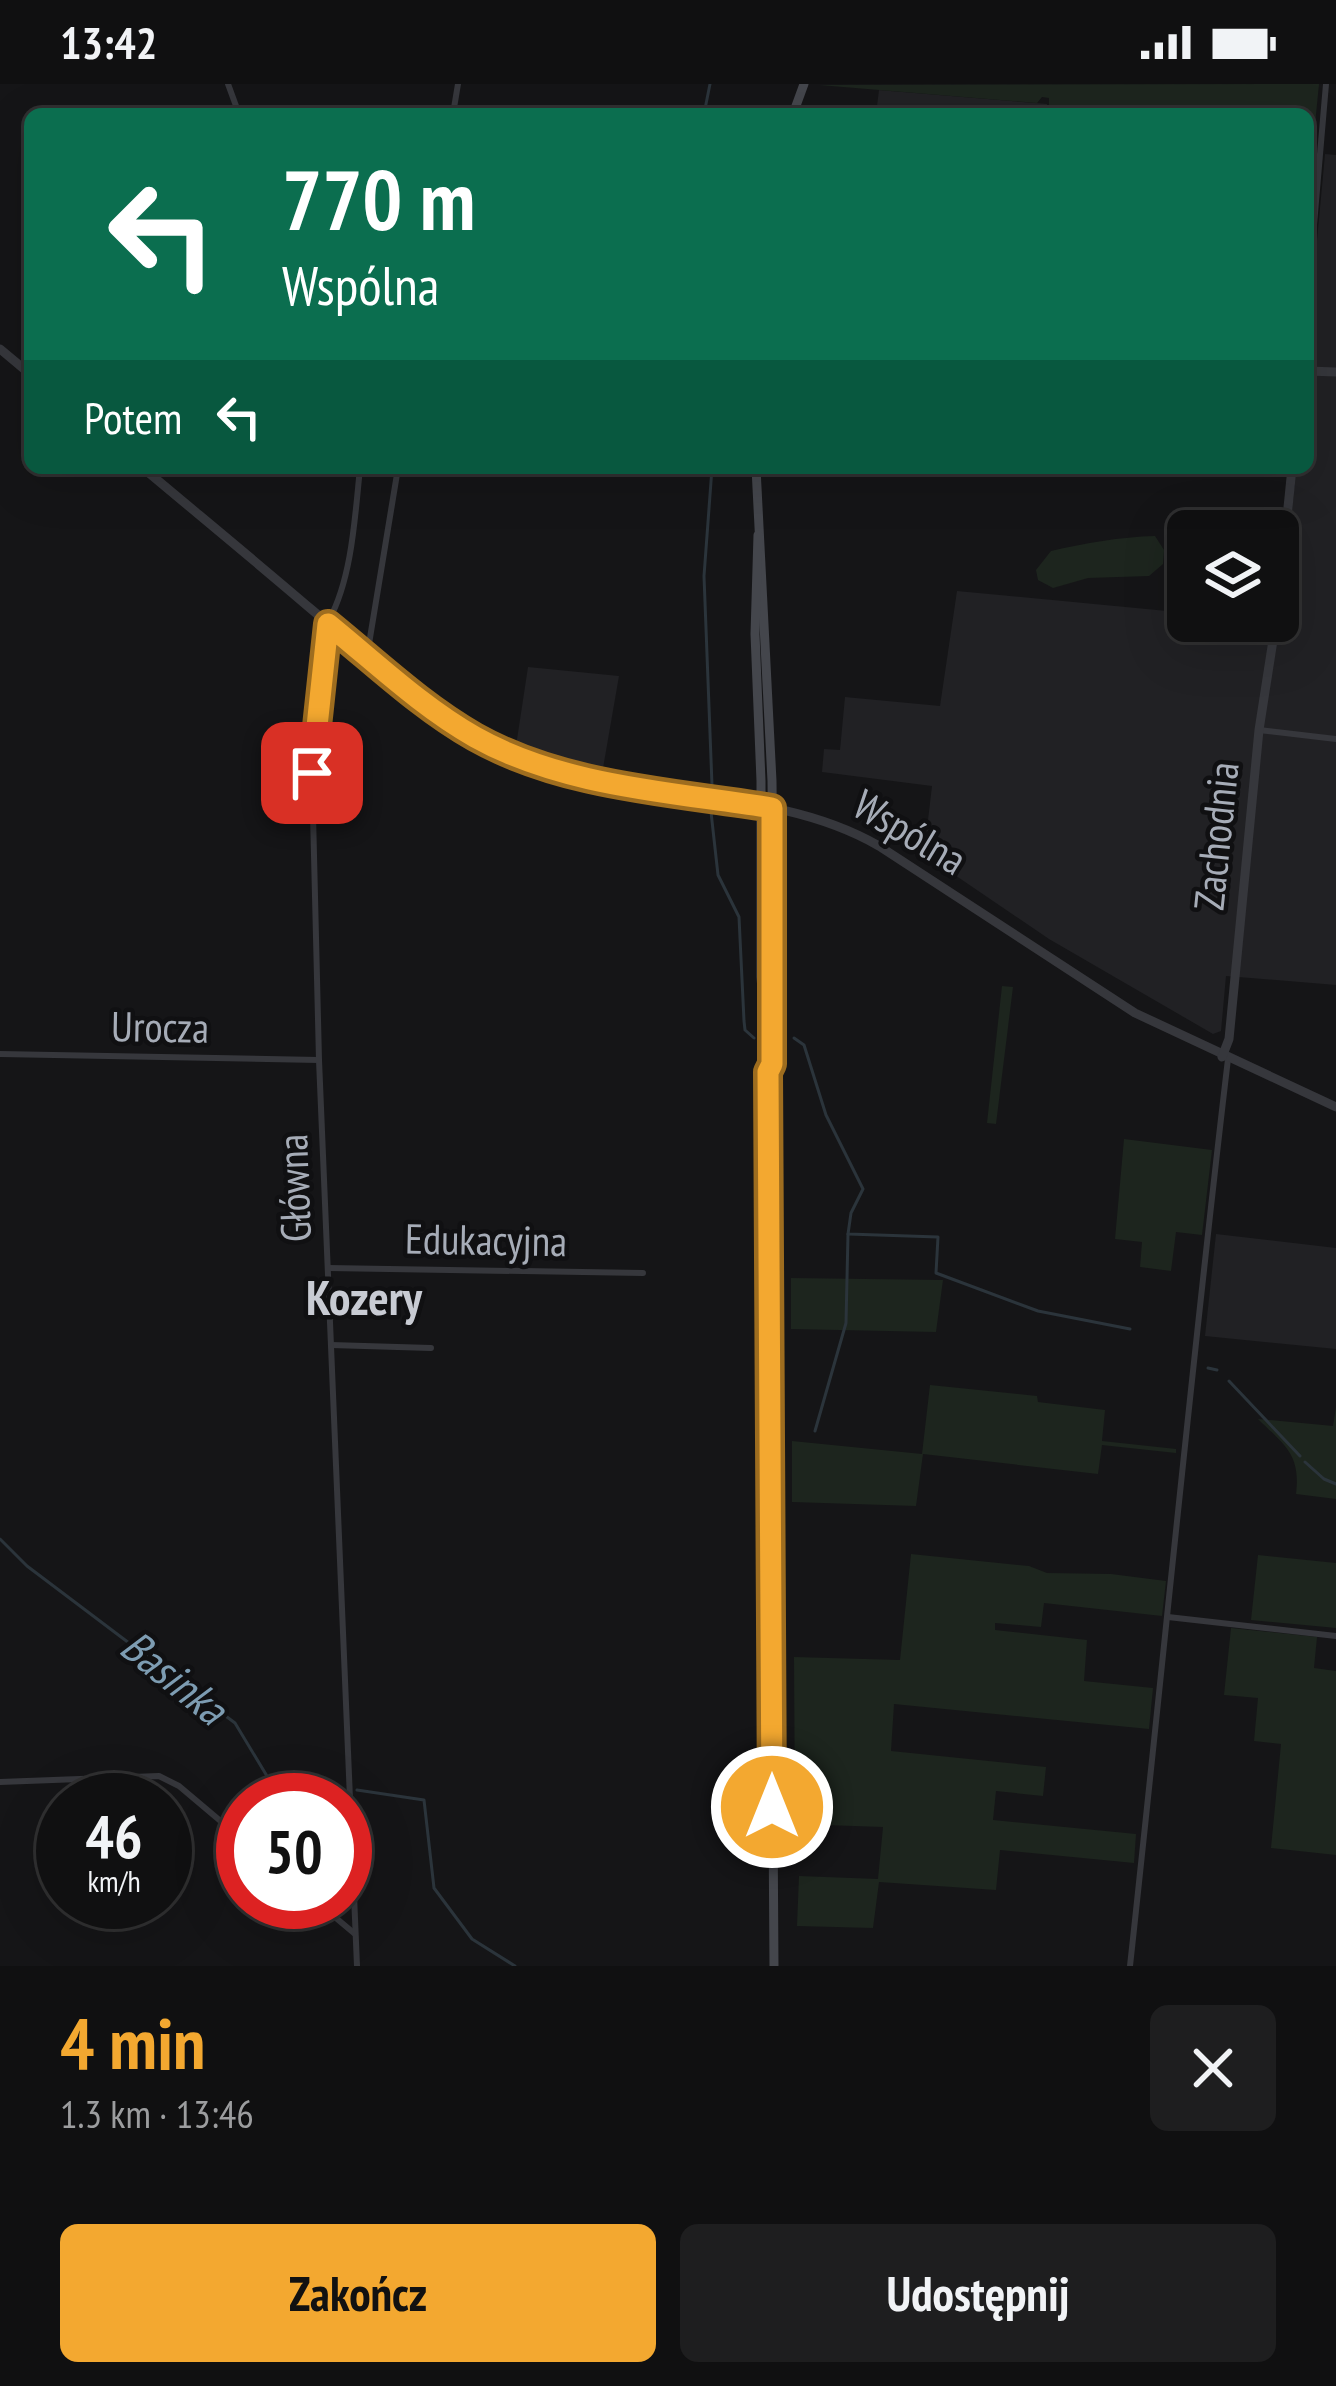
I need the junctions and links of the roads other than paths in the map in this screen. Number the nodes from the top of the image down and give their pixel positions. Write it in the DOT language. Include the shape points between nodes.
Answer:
graph roads {
  1 [pos="1326,84"];
  2 [pos="1314,225"];
  3 [pos="0,349"];
  4 [pos="24,369"];
  5 [pos="149,474"];
  6 [pos="360,474"];
  7 [pos="397,474"];
  8 [pos="756,474"];
  9 [pos="1291,474"];
  10 [pos="1288,510"];
  11 [pos="758,535"];
  12 [pos="328,624"];
  13 [pos="1273,642"];
  14 [pos="367,656"];
  15 [pos="1259,730"];
  16 [pos="1336,739"];
  17 [pos="760,806"];
  18 [pos="772,808"];
  19 [pos="0,1054"];
  20 [pos="1225,1058"];
  21 [pos="319,1060"];
  22 [pos="768,1072"];
  23 [pos="1336,1107"];
  24 [pos="328,1268"];
  25 [pos="643,1273"];
  26 [pos="331,1345"];
  27 [pos="431,1348"];
  28 [pos="1168,1617"];
  29 [pos="1336,1636"];
  30 [pos="0,1782"];
  31 [pos="216,1818"];
  32 [pos="349,1929"];
  33 [pos="356,1935"];
  34 [pos="357,1966"];
  35 [pos="774,1966"];
  36 [pos="1130,1966"];
  1 -- 2 [label="street"];
  3 -- 4 [label="street"];
  5 -- 12 [label="street, Wspólna"];
  6 -- 12 [label="street, Główna"];
  7 -- 14 [label="street"];
  8 -- 11 [label="main road"];
  9 -- 10 [label="street"];
  11 -- 17 [label="main road"];
  11 -- 18 [label="main road"];
  12 -- 14 [label="street, Wspólna"];
  12 -- 21 [label="street, Główna" via="312,773"];
  13 -- 15 [label="street, Zachodnia"];
  14 -- 17 [label="street, Wspólna" via="461,729 535,764"];
  15 -- 16 [label="street"];
  15 -- 20 [label="street, Zachodnia"];
  17 -- 18 [label="street, Wspólna"];
  17 -- 22 [label="main road"];
  18 -- 20 [label="street, Wspólna" via="852,830 1096,990"];
  18 -- 22 [label="main road"];
  19 -- 21 [label="street, Urocza"];
  20 -- 23 [label="street, Wspólna"];
  20 -- 28 [label="street"];
  21 -- 24 [label="street, Główna"];
  22 -- 35 [label="main road"];
  24 -- 25 [label="street, Edukacyjna"];
  24 -- 26 [label="street, Główna"];
  26 -- 27 [label="street"];
  26 -- 33 [label="street, Główna"];
  28 -- 29 [label="street"];
  28 -- 36 [label="street"];
  30 -- 31 [label="street" via="158,1776"];
  32 -- 33 [label="street"];
  33 -- 34 [label="street, Główna"];
}
